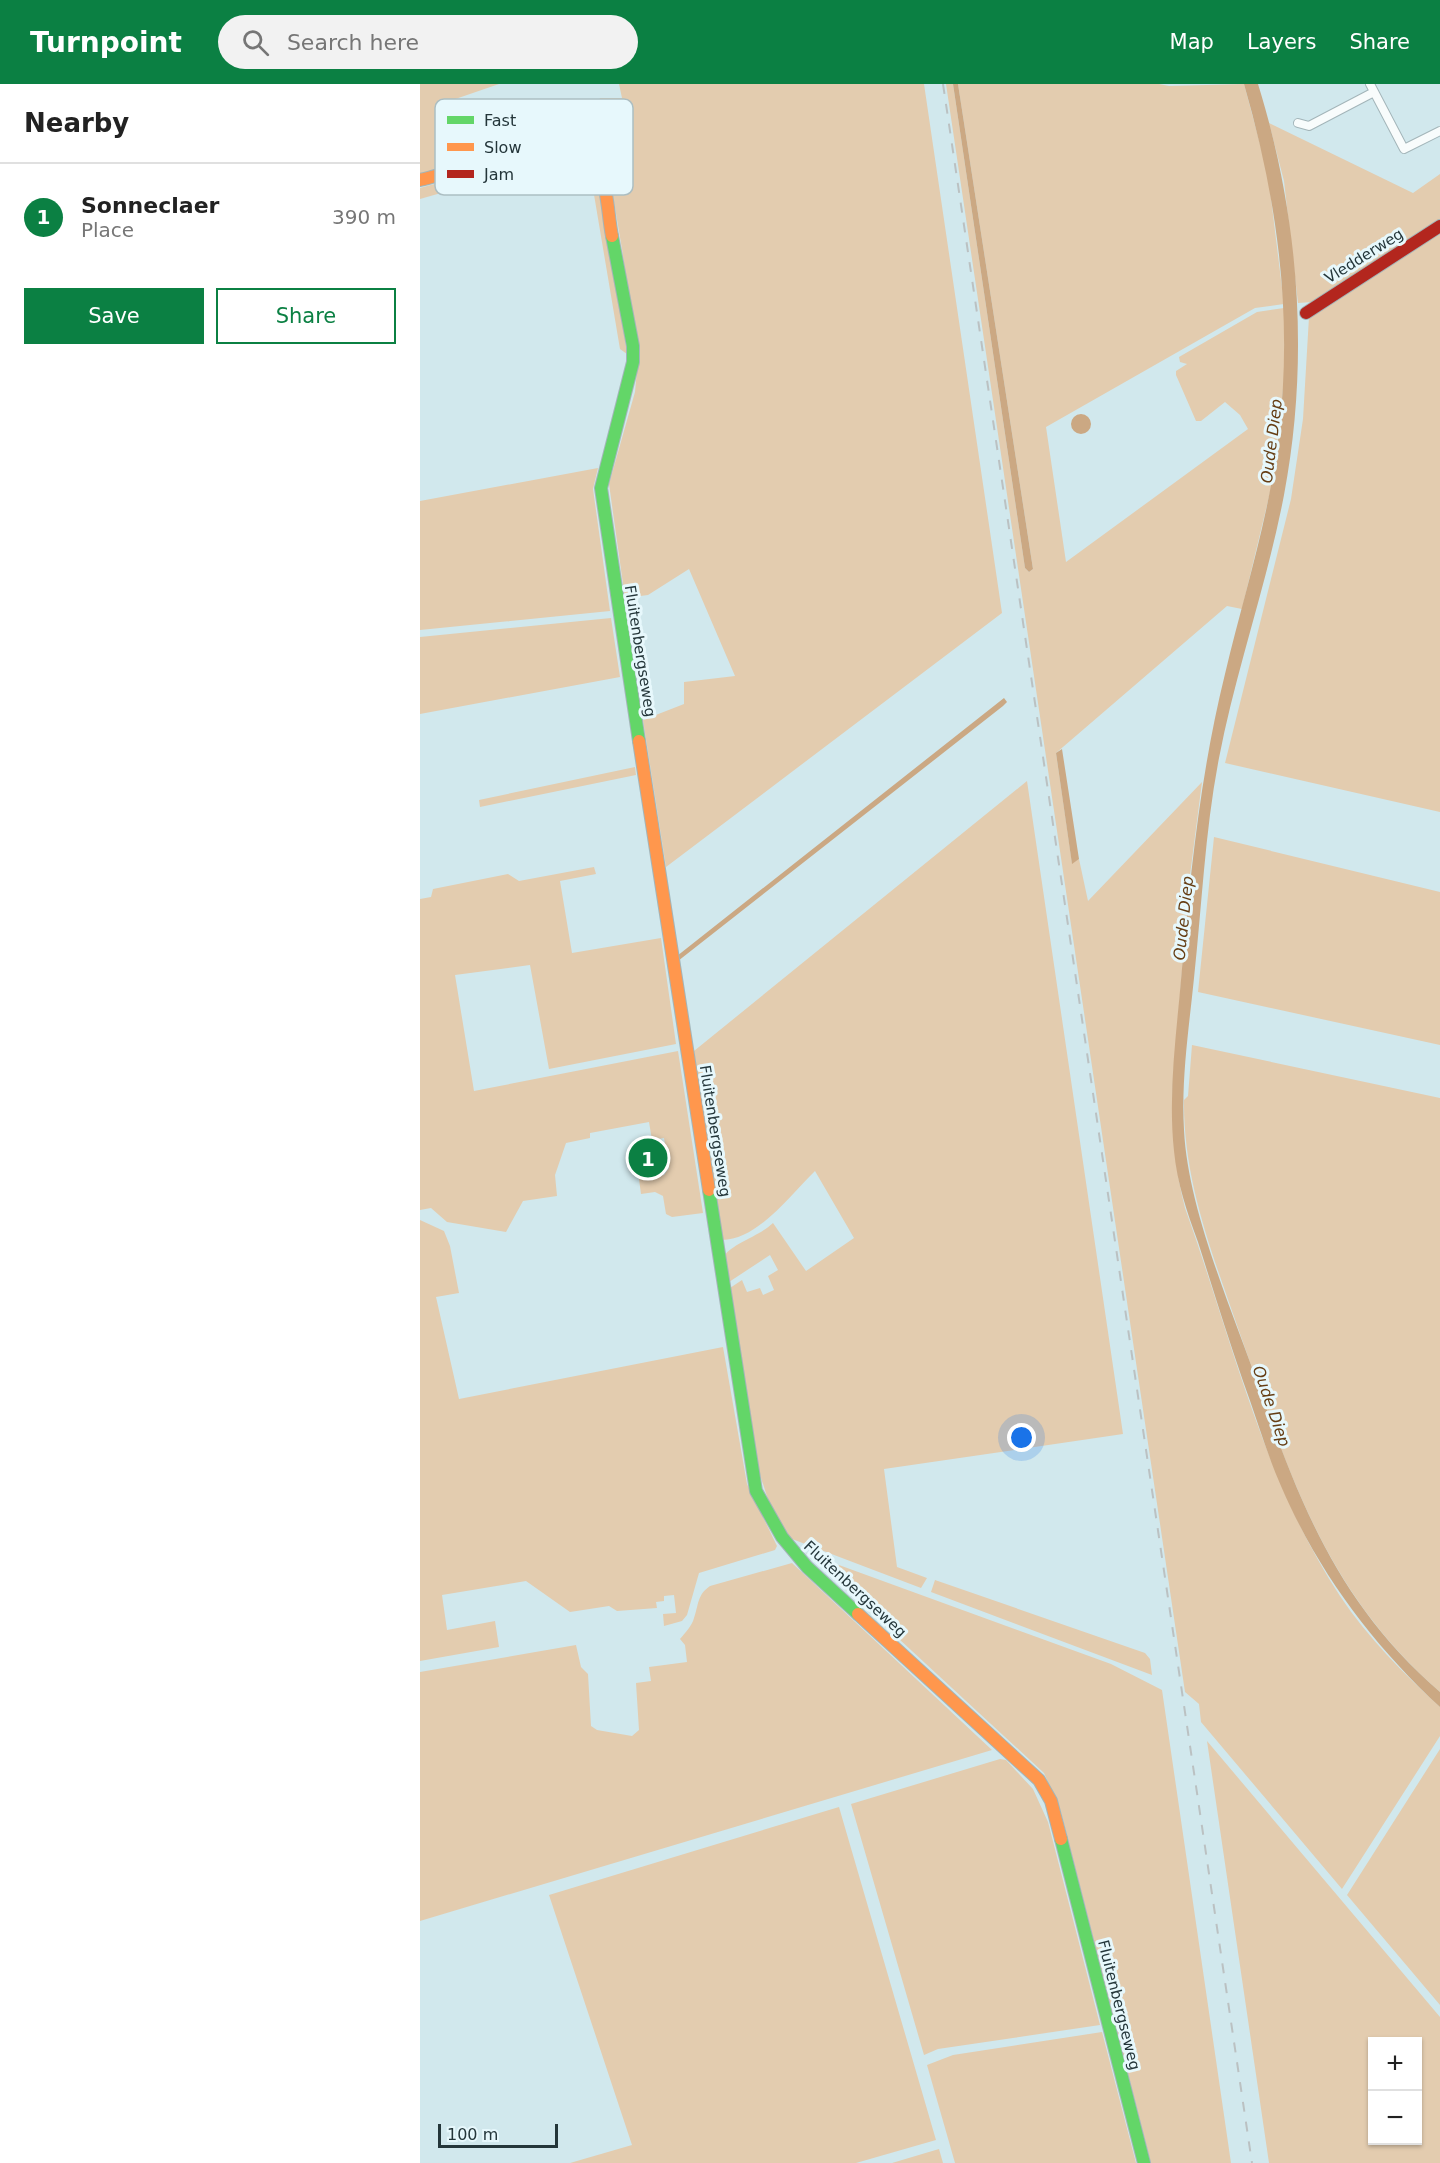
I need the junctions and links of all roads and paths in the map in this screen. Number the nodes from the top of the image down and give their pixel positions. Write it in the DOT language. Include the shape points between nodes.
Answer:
graph roads {
  1 [pos="1372,88"];
  2 [pos="1298,123"];
  3 [pos="1440,131"];
  4 [pos="435,176"];
  5 [pos="420,180"];
  6 [pos="604,195"];
  7 [pos="1440,226"];
  8 [pos="1306,314"];
  9 [pos="1144,2163"];
  1 -- 2 [label="street" via="1309,126"];
  1 -- 3 [label="street" via="1404,149"];
  4 -- 5 [label="street, Fluitenbergseweg"];
  6 -- 9 [label="street, Fluitenbergseweg" via="633,362 601,488 603,509 756,1491 782,1537 807,1567 1010,1751 1039,1780 1052,1801"];
  7 -- 8 [label="street, Vledderweg"];
}
